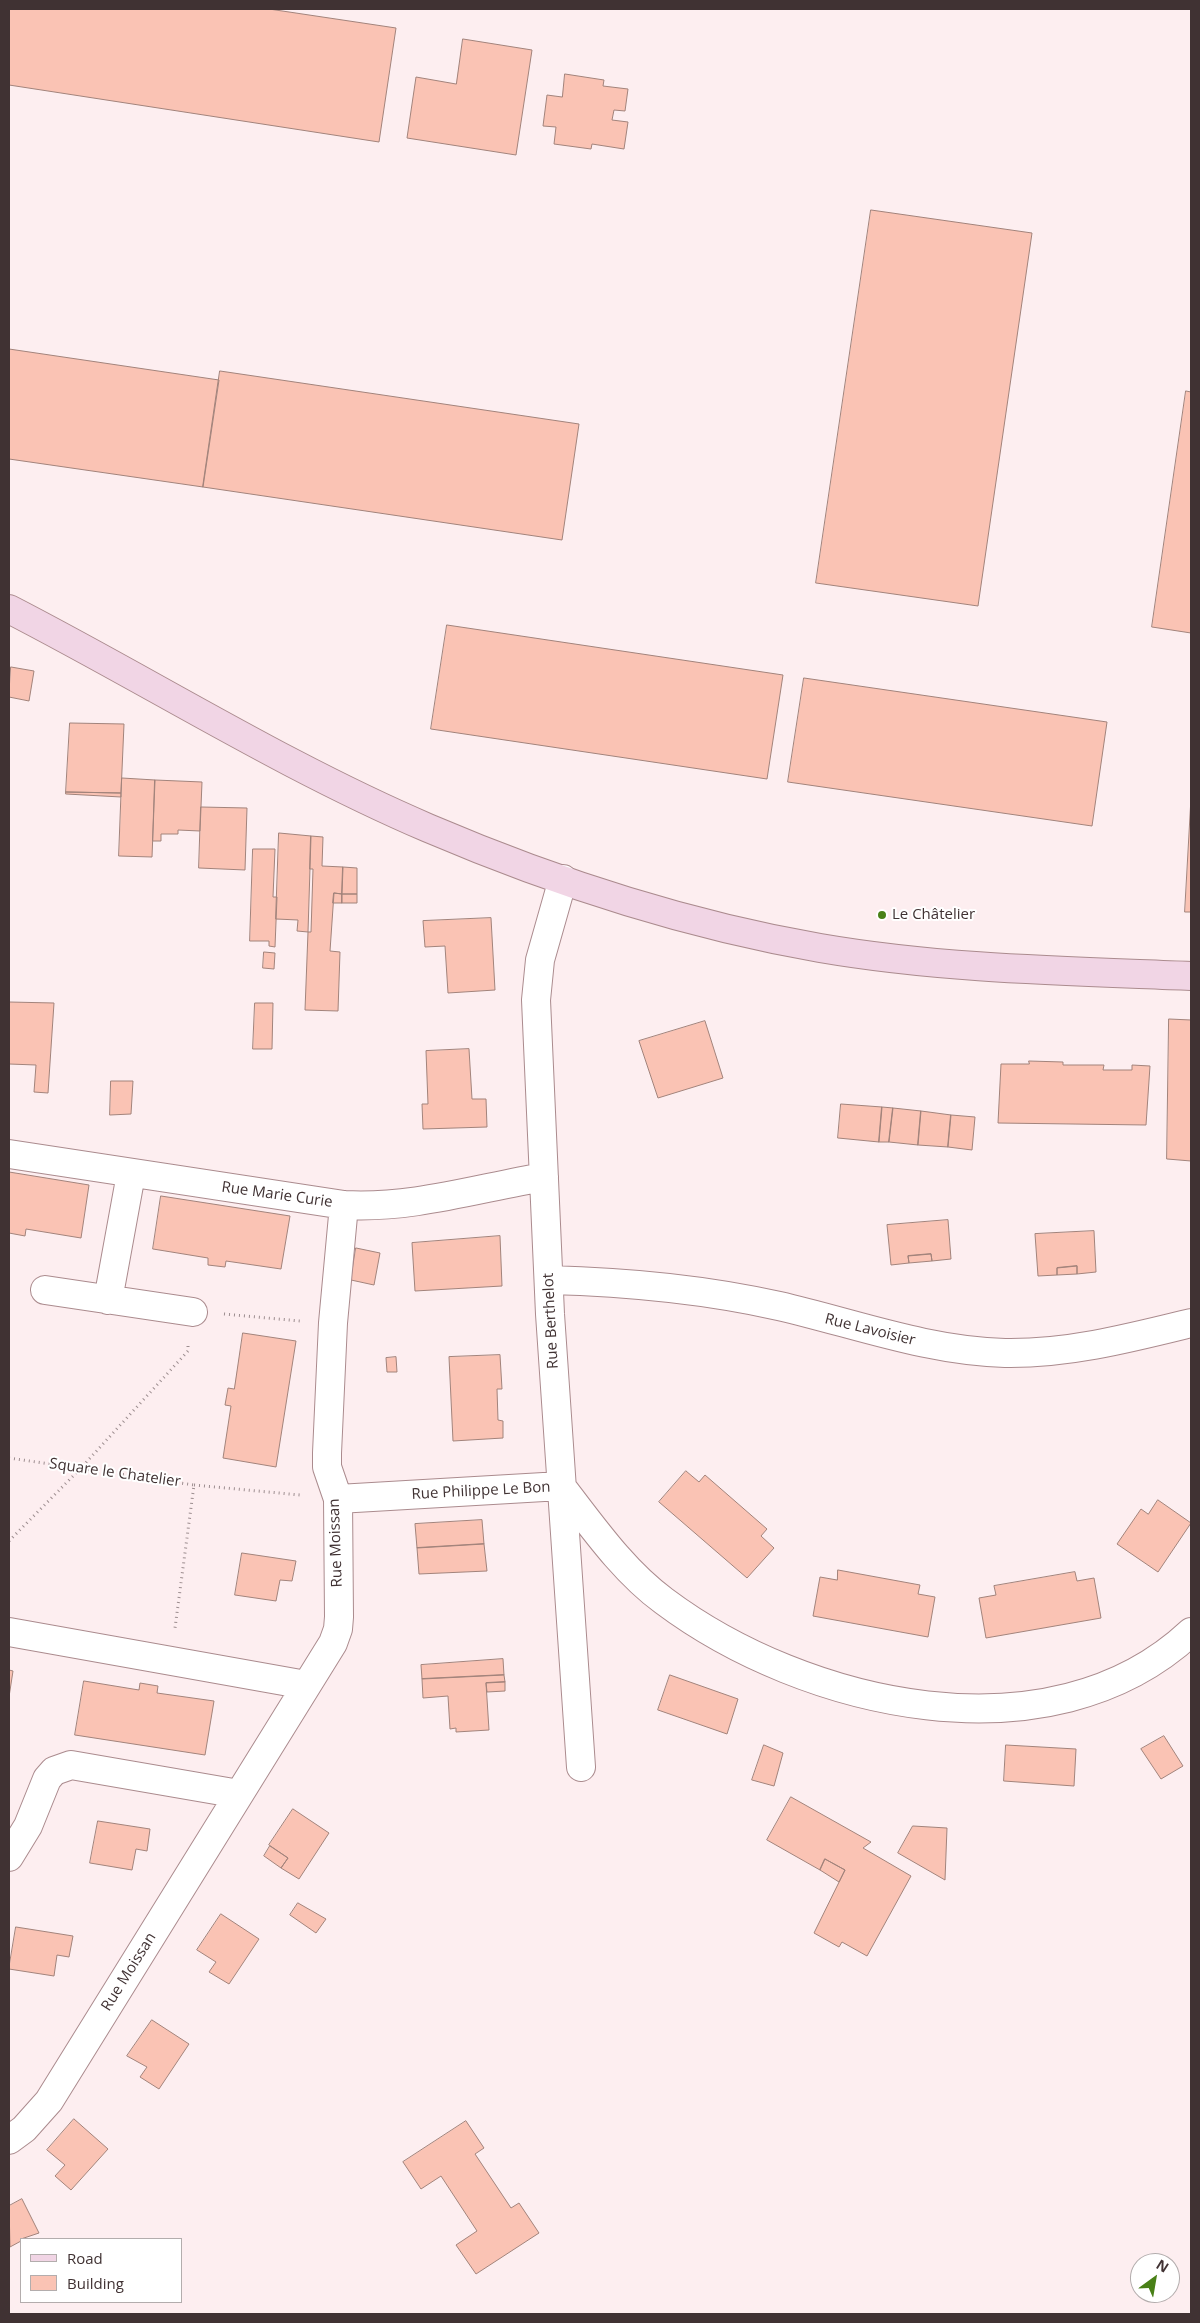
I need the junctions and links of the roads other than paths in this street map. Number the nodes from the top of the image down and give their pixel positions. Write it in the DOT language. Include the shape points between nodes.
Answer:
graph roads {
  1 [pos="9,609"];
  2 [pos="563,879"];
  3 [pos="1191,976"];
  4 [pos="9,1154"];
  5 [pos="132,1174"];
  6 [pos="544,1177"];
  7 [pos="344,1205"];
  8 [pos="549,1280"];
  9 [pos="45,1290"];
  10 [pos="108,1300"];
  11 [pos="192,1312"];
  12 [pos="1191,1323"];
  13 [pos="561,1486"];
  14 [pos="338,1499"];
  15 [pos="9,1632"];
  16 [pos="1191,1632"];
  17 [pos="306,1685"];
  18 [pos="581,1767"];
  19 [pos="239,1794"];
  20 [pos="9,1857"];
  21 [pos="9,2140"];
  1 -- 2 [label="main road" via="374,803 468,844"];
  2 -- 3 [label="main road" via="671,913 820,948 981,966"];
  2 -- 6 [label="street, Rue Berthelot" via="540,960 536,994"];
  4 -- 5 [label="street, Rue Marie Curie"];
  5 -- 7 [label="street, Rue Marie Curie"];
  5 -- 10 [label="street"];
  6 -- 7 [label="street, Rue Marie Curie" via="412,1203"];
  6 -- 8 [label="street, Rue Berthelot"];
  7 -- 14 [label="street, Rue Moissan" via="333,1323 327,1467"];
  8 -- 12 [label="street, Rue Lavoisier" via="622,1282 704,1292 781,1307 923,1343 1004,1353 1079,1347"];
  8 -- 13 [label="street, Rue Berthelot"];
  9 -- 10 [label="street"];
  10 -- 11 [label="street"];
  13 -- 14 [label="street, Rue Philippe Le Bon"];
  13 -- 16 [label="street, Rue Philippe Le Bon" via="626,1566 645,1586 682,1614 777,1667 832,1687 870,1696 956,1708 1021,1705 1064,1698 1128,1676 1165,1654"];
  13 -- 18 [label="street, Rue Berthelot"];
  14 -- 17 [label="street, Rue Moissan" via="338,1629"];
  15 -- 17 [label="street"];
  17 -- 19 [label="street, Rue Moissan"];
  19 -- 20 [label="street" via="71,1765 62,1767 47,1779 28,1826"];
  19 -- 21 [label="street, Rue Moissan" via="49,2101 24,2129"];
}
